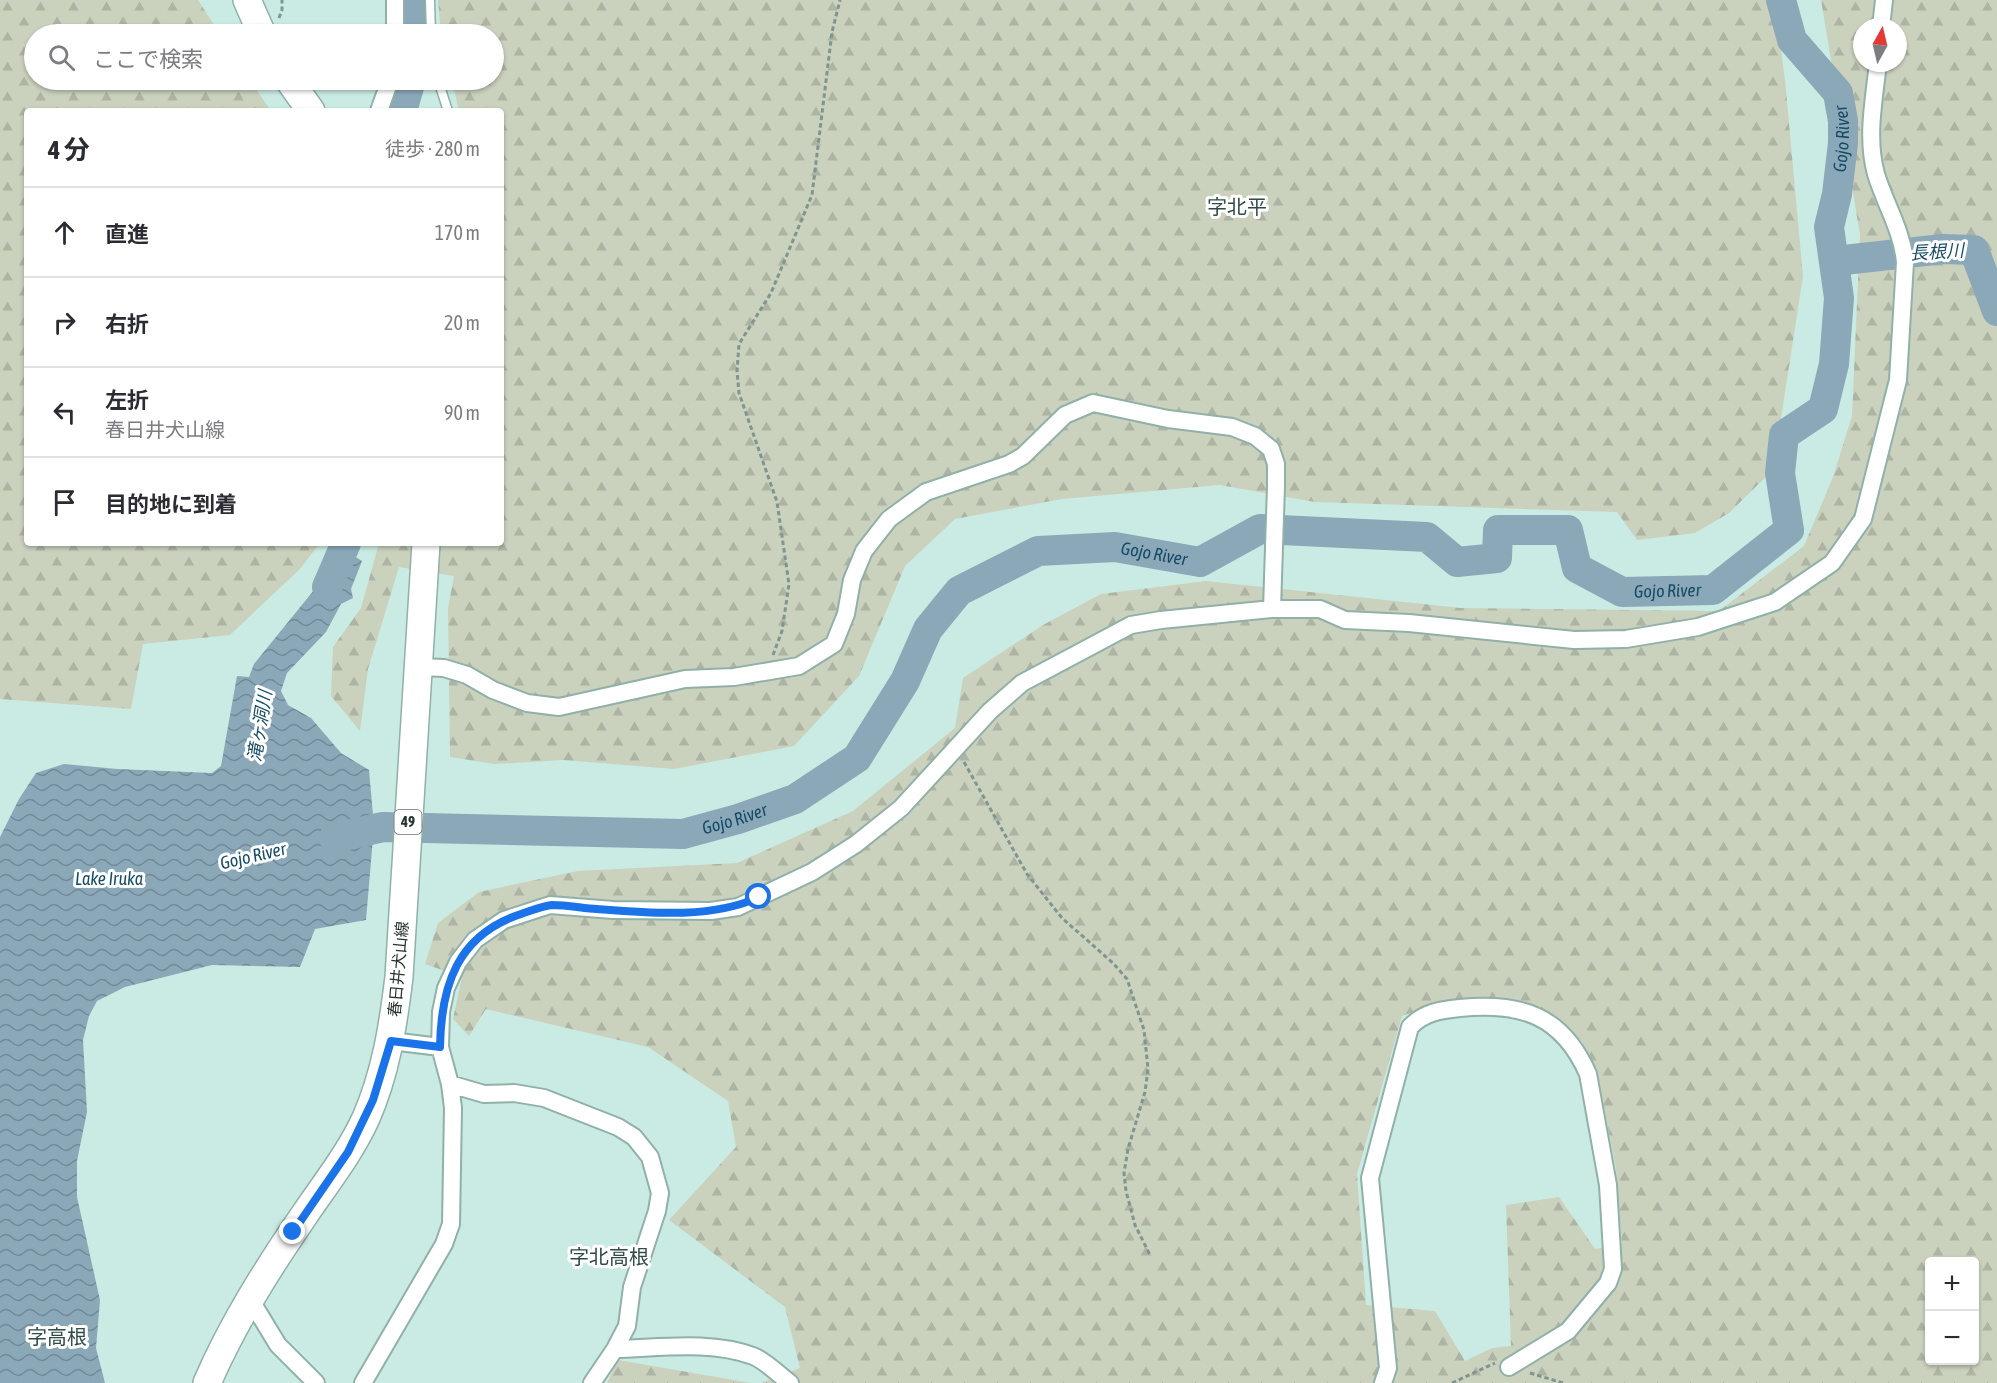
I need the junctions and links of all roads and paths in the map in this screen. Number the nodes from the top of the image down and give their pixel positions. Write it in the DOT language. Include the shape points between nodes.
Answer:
graph roads {
  1 [pos="247,0"];
  2 [pos="395,0"];
  3 [pos="430,0"];
  4 [pos="840,0"];
  5 [pos="1884,0"];
  6 [pos="1882,18"];
  7 [pos="258,24"];
  8 [pos="395,24"];
  9 [pos="431,24"];
  10 [pos="1877,72"];
  11 [pos="296,90"];
  12 [pos="386,90"];
  13 [pos="441,90"];
  14 [pos="309,108"];
  15 [pos="380,108"];
  16 [pos="447,108"];
  17 [pos="426,546"];
  18 [pos="1272,609"];
  19 [pos="420,667"];
  20 [pos="768,671"];
  21 [pos="956,748"];
  22 [pos="391,1041"];
  23 [pos="440,1047"];
  24 [pos="450,1084"];
  25 [pos="1150,1255"];
  26 [pos="250,1299"];
  27 [pos="615,1349"];
  28 [pos="1509,1367"];
  29 [pos="207,1383"];
  30 [pos="316,1383"];
  31 [pos="363,1383"];
  32 [pos="592,1383"];
  33 [pos="790,1383"];
  34 [pos="1383,1383"];
  1 -- 7 [label="main road"];
  2 -- 8 [label="street"];
  3 -- 9 [label="lane"];
  4 -- 20 [label="path" via="832,32 812,195 771,293 739,344 739,393 777,502 789,584 782,631"];
  5 -- 6 [label="street"];
  10 -- 18 [label="street" via="1871,152 1903,243 1905,262 1898,380 1863,519 1832,563 1765,606 1698,627 1626,639 1574,640 1345,620 1320,609"];
  11 -- 14 [label="main road"];
  12 -- 15 [label="street"];
  13 -- 16 [label="lane"];
  17 -- 19 [label="main road, 春日井犬山線 / 49"];
  18 -- 20 [label="street" via="1276,464 1270,449 1255,436 1232,427 1093,403 1065,415 1023,456 1009,464 926,492 889,519 864,551 834,644 799,666"];
  18 -- 21 [label="street" via="1131,625 1022,683"];
  19 -- 20 [label="street" via="444,668 526,703 559,707 686,680"];
  19 -- 22 [label="main road, 春日井犬山線 / 49" via="399,977"];
  21 -- 23 [label="street" via="901,808 855,844 812,872 738,907 711,911 613,910 550,905 504,920 476,940 458,962 446,988"];
  21 -- 25 [label="path" via="1027,874 1062,918 1127,979 1144,1030 1148,1069 1128,1149 1125,1191 1135,1225"];
  22 -- 23 [label="street"];
  22 -- 26 [label="main road, 春日井犬山線 / 49" via="373,1100 348,1152"];
  23 -- 24 [label="street"];
  24 -- 27 [label="street" via="484,1094 544,1098 618,1127 634,1137 650,1157 660,1192 632,1287 627,1326"];
  24 -- 31 [label="street" via="452,1224"];
  26 -- 29 [label="main road, 春日井犬山線 / 49"];
  26 -- 30 [label="street" via="278,1344"];
  27 -- 32 [label="street"];
  27 -- 33 [label="street" via="700,1347 741,1353 755,1357"];
  28 -- 34 [label="street" via="1568,1331 1608,1283 1613,1269 1608,1185 1588,1074 1561,1032 1534,1013 1500,1005 1447,1009 1417,1019 1406,1036 1370,1178 1388,1368"];
}
